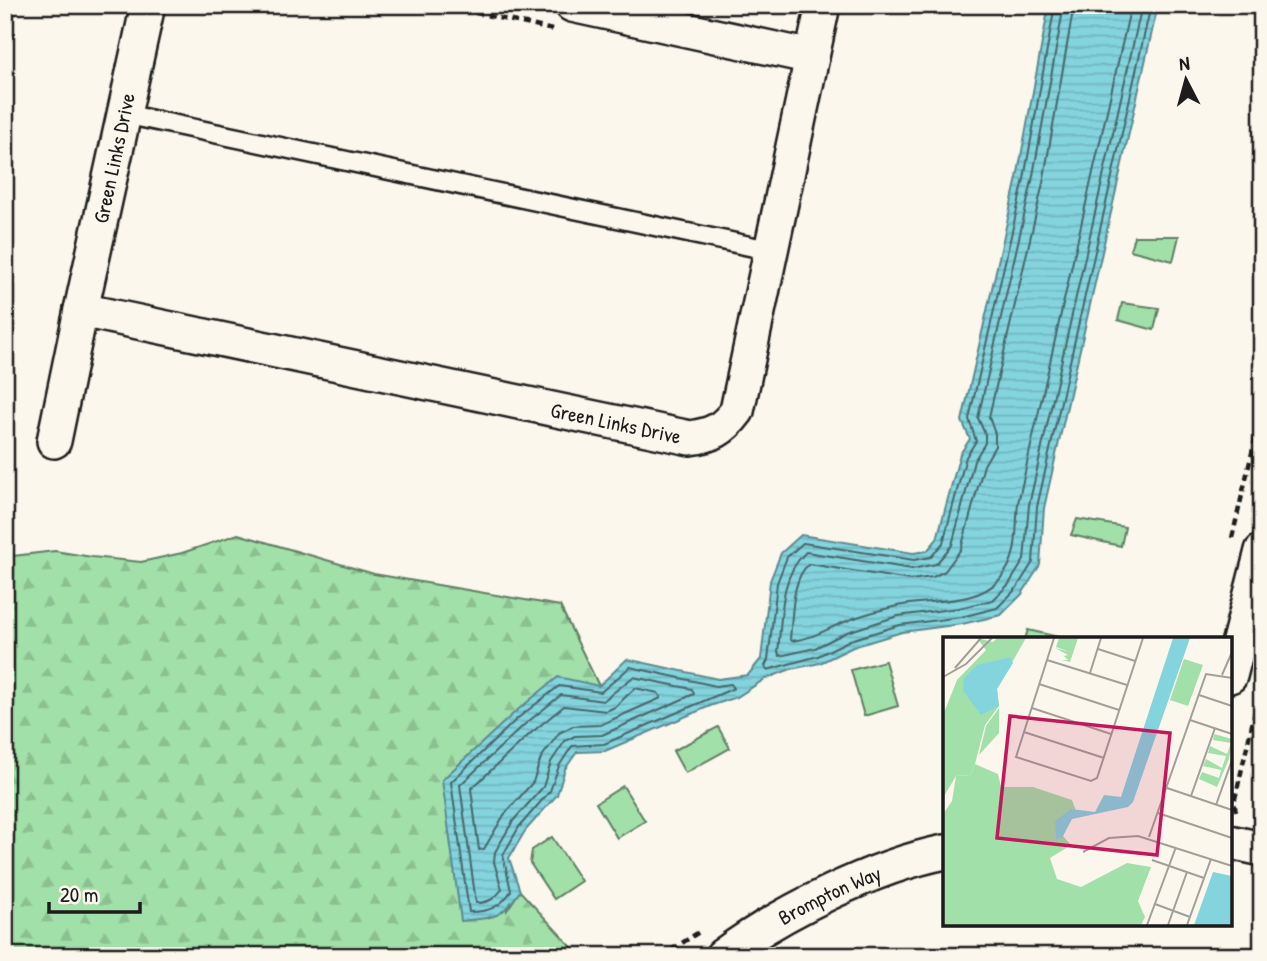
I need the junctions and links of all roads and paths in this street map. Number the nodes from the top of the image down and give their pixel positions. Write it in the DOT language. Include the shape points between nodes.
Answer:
graph roads {
  1 [pos="148,5"];
  2 [pos="572,5"];
  3 [pos="823,5"];
  4 [pos="812,57"];
  5 [pos="124,114"];
  6 [pos="772,251"];
  7 [pos="81,310"];
  8 [pos="1262,410"];
  9 [pos="54,441"];
  10 [pos="1246,549"];
  11 [pos="1251,637"];
  12 [pos="1232,672"];
  13 [pos="1262,684"];
  14 [pos="1233,827"];
  15 [pos="1262,849"];
  16 [pos="943,853"];
  17 [pos="722,956"];
  1 -- 5 [label="street, Green Links Drive"];
  2 -- 4 [label="street"];
  3 -- 4 [label="street, Green Links Drive"];
  4 -- 6 [label="street, Green Links Drive"];
  5 -- 6 [label="lane"];
  5 -- 7 [label="street, Green Links Drive"];
  6 -- 7 [label="street, Green Links Drive" via="737,411 713,435 690,438"];
  7 -- 9 [label="street, Green Links Drive"];
  8 -- 10 [label="path"];
  10 -- 11 [label="street"];
  11 -- 12 [label="street"];
  13 -- 14 [label="path" via="1234,803"];
  14 -- 15 [label="street"];
  16 -- 17 [label="street, Brompton Way" via="878,872 800,908"];
}
